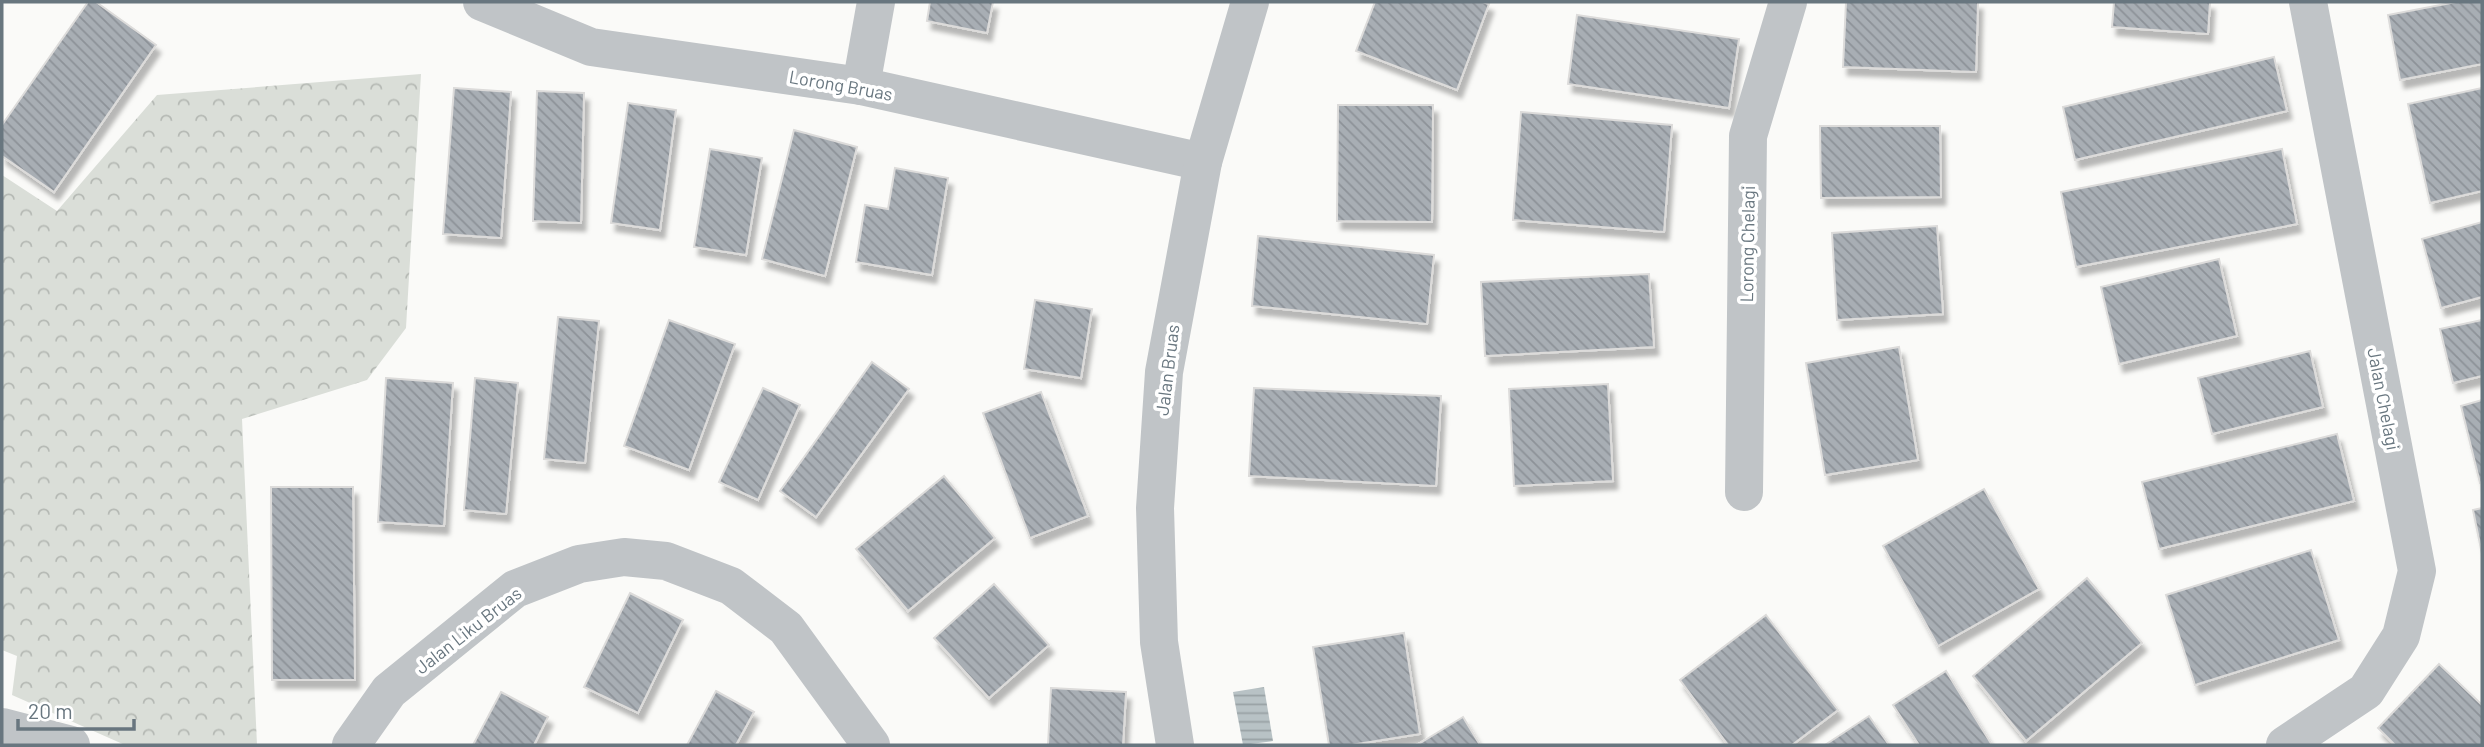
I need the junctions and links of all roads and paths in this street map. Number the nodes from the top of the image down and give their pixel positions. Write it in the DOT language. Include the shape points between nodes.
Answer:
graph roads {
  1 [pos="482,2"];
  2 [pos="876,2"];
  3 [pos="1250,2"];
  4 [pos="1788,2"];
  5 [pos="2308,2"];
  6 [pos="861,86"];
  7 [pos="1203,162"];
  8 [pos="1744,492"];
  9 [pos="2,727"];
  10 [pos="71,745"];
  11 [pos="351,745"];
  12 [pos="871,745"];
  13 [pos="1175,745"];
  14 [pos="2285,745"];
  1 -- 6 [label="street, Lorong Bruas" via="591,47"];
  2 -- 6 [label="street"];
  3 -- 7 [label="street, Jalan Bruas"];
  4 -- 8 [label="street, Lorong Chelagi" via="1748,136"];
  5 -- 14 [label="street, Jalan Chelagi" via="2417,571 2401,636 2366,691"];
  6 -- 7 [label="street, Lorong Bruas"];
  7 -- 13 [label="street, Jalan Bruas" via="1164,372 1155,508 1160,642"];
  9 -- 10 [label="street"];
  11 -- 12 [label="street, Jalan Liku Bruas" via="389,691 515,589 579,564 624,557 666,561 731,586 786,628"];
}
